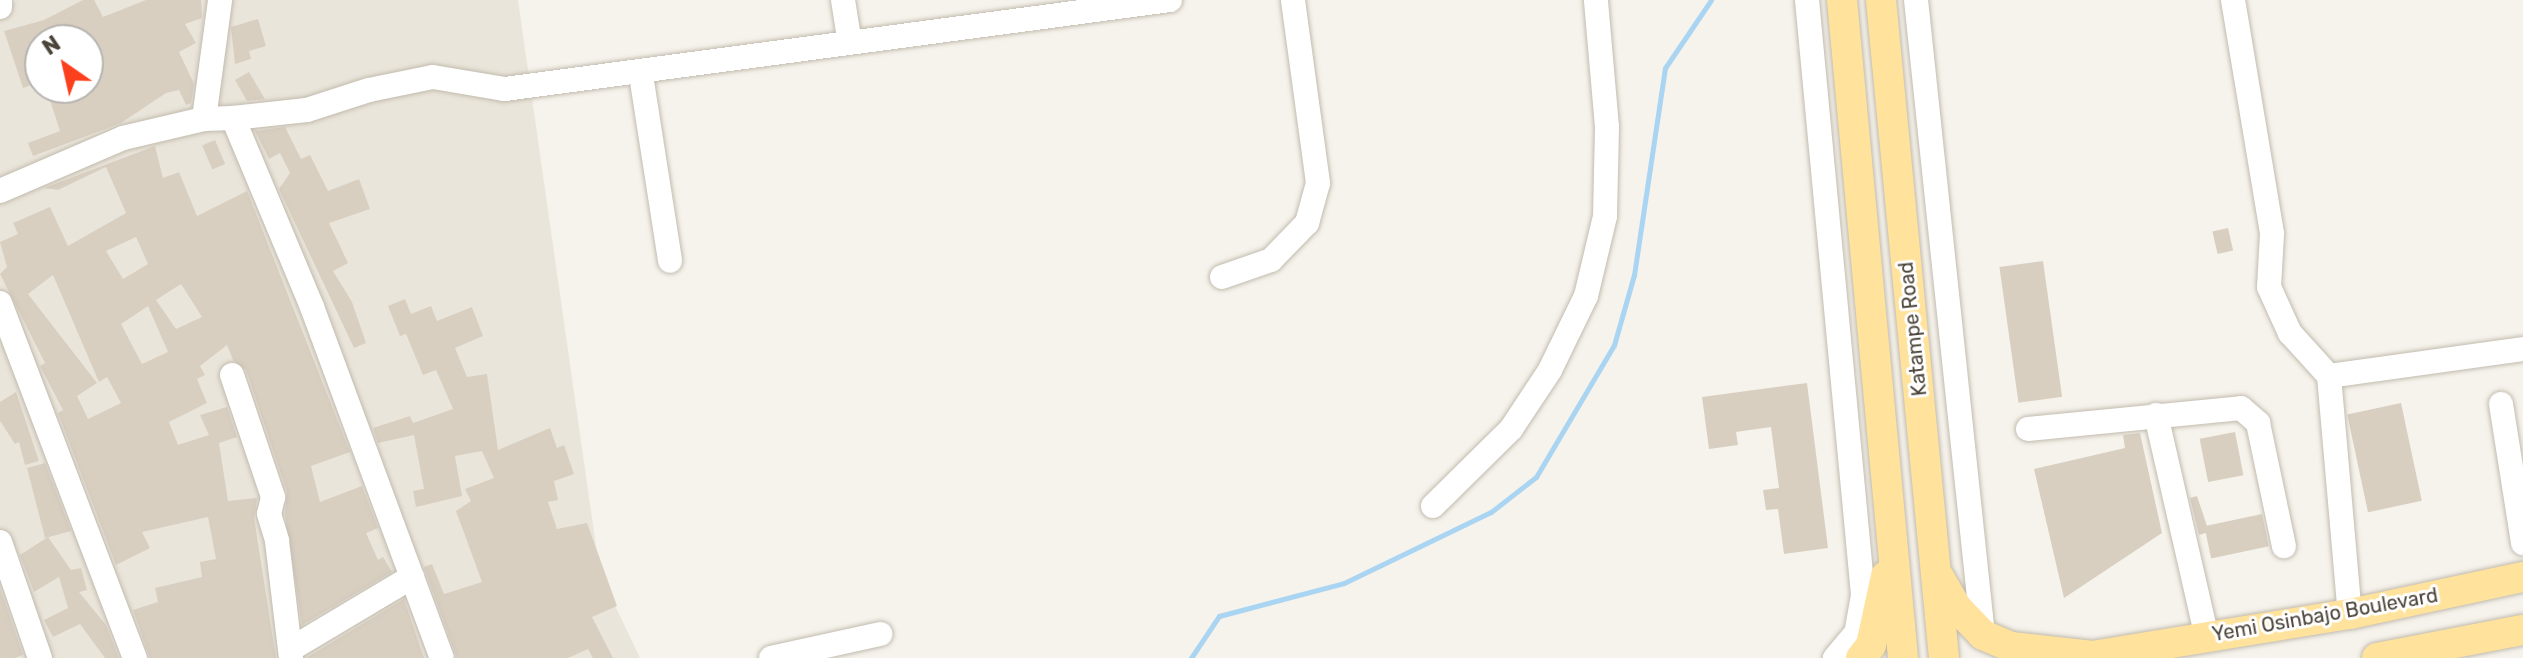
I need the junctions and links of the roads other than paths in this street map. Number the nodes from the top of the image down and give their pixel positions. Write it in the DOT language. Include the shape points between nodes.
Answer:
graph roads {
  1 [pos="0,0"];
  2 [pos="220,0"];
  3 [pos="843,0"];
  4 [pos="1170,0"];
  5 [pos="1293,0"];
  6 [pos="1596,0"];
  7 [pos="1807,0"];
  8 [pos="1842,0"];
  9 [pos="1881,0"];
  10 [pos="1916,0"];
  11 [pos="2233,0"];
  12 [pos="1096,6"];
  13 [pos="0,7"];
  14 [pos="849,39"];
  15 [pos="641,75"];
  16 [pos="233,118"];
  17 [pos="204,119"];
  18 [pos="0,191"];
  19 [pos="670,261"];
  20 [pos="1222,277"];
  21 [pos="0,303"];
  22 [pos="2523,349"];
  23 [pos="232,375"];
  24 [pos="2329,376"];
  25 [pos="2501,404"];
  26 [pos="2156,415"];
  27 [pos="2028,429"];
  28 [pos="1433,506"];
  29 [pos="0,542"];
  30 [pos="2523,543"];
  31 [pos="2284,546"];
  32 [pos="1892,547"];
  33 [pos="1935,570"];
  34 [pos="412,577"];
  35 [pos="2523,577"];
  36 [pos="2350,614"];
  37 [pos="2523,630"];
  38 [pos="880,634"];
  39 [pos="1983,635"];
  40 [pos="2207,637"];
  41 [pos="291,654"];
  42 [pos="2086,657"];
  43 [pos="40,658"];
  44 [pos="135,658"];
  45 [pos="442,658"];
  46 [pos="771,658"];
  47 [pos="1835,658"];
  48 [pos="1861,658"];
  49 [pos="1903,658"];
  50 [pos="1944,658"];
  51 [pos="2377,658"];
  1 -- 13 [label="street"];
  2 -- 17 [label="street"];
  3 -- 14 [label="street"];
  4 -- 12 [label="street"];
  5 -- 20 [label="street" via="1318,183 1307,223 1271,260"];
  6 -- 28 [label="street" via="1607,127 1605,216 1586,296 1550,370 1511,429"];
  7 -- 47 [label="street" via="1863,595 1856,633"];
  8 -- 32 [label="main road, Katampe Road"];
  9 -- 33 [label="main road, Katampe Road"];
  10 -- 39 [label="street"];
  11 -- 24 [label="street" via="2272,234 2269,287 2290,333"];
  12 -- 14 [label="street"];
  14 -- 15 [label="street"];
  15 -- 16 [label="street" via="505,89 433,77 307,110"];
  15 -- 19 [label="street"];
  16 -- 17 [label="street"];
  16 -- 34 [label="street" via="312,307"];
  17 -- 18 [label="street" via="123,138"];
  21 -- 44 [label="street"];
  22 -- 24 [label="street"];
  23 -- 41 [label="street" via="273,497 269,514"];
  24 -- 36 [label="street"];
  25 -- 30 [label="street"];
  26 -- 27 [label="street"];
  26 -- 31 [label="street" via="2228,406 2250,413 2258,423"];
  26 -- 40 [label="street"];
  29 -- 43 [label="street"];
  32 -- 48 [label="main road" via="1871,645"];
  32 -- 49 [label="main road, Katampe Road"];
  33 -- 39 [label="main road" via="1957,608"];
  33 -- 50 [label="main road, Katampe Road"];
  34 -- 41 [label="street"];
  34 -- 45 [label="street"];
  35 -- 36 [label="main road, Yemi Osinbajo Boulevard"];
  36 -- 40 [label="main road, Yemi Osinbajo Boulevard"];
  37 -- 51 [label="main road"];
  38 -- 46 [label="street"];
  39 -- 42 [label="main road, Yemi Osinbajo Boulevard" via="2011,647"];
  40 -- 42 [label="main road, Yemi Osinbajo Boulevard"];
}
